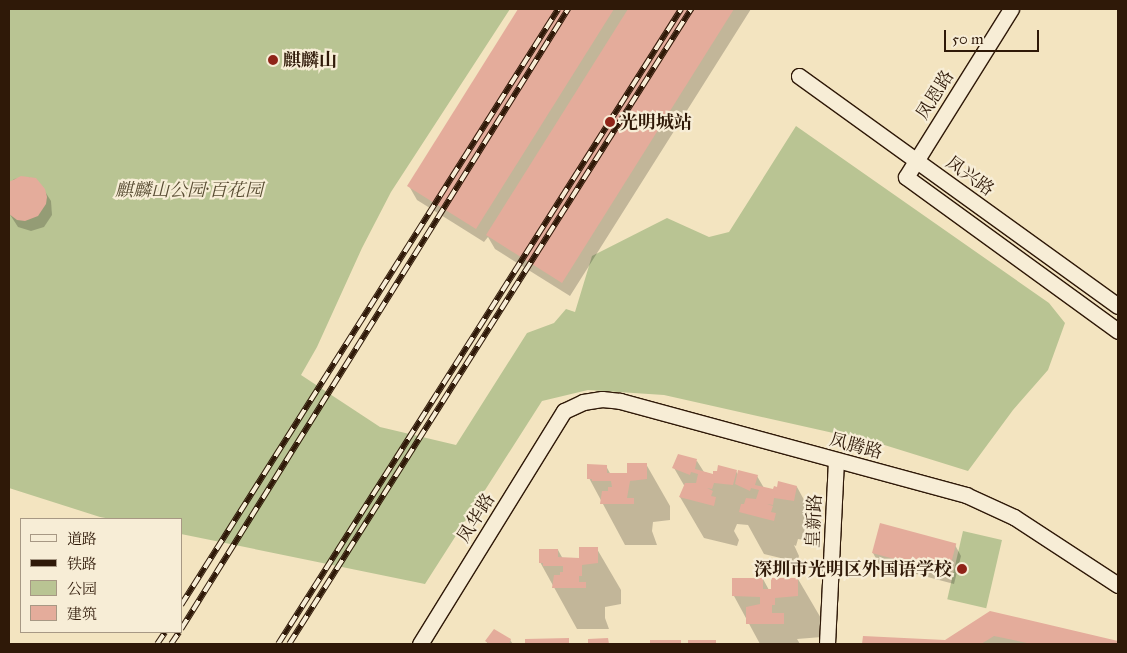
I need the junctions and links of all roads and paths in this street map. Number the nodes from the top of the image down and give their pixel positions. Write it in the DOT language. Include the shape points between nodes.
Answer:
graph roads {
  1 [pos="1012,9"];
  2 [pos="799,76"];
  3 [pos="916,160"];
  4 [pos="1099,292"];
  5 [pos="1118,294"];
  6 [pos="1118,306"];
  7 [pos="1118,331"];
  8 [pos="564,411"];
  9 [pos="836,460"];
  10 [pos="1118,586"];
  11 [pos="420,644"];
  12 [pos="827,644"];
  1 -- 3 [label="street, 凤恩路"];
  2 -- 3 [label="street, 凤兴路"];
  3 -- 4 [label="street, 凤兴路"];
  3 -- 7 [label="street, 凤恩路" via="906,176"];
  4 -- 5 [label="street"];
  4 -- 6 [label="street, 凤兴路"];
  8 -- 9 [label="street, 凤腾路" via="593,400 620,401"];
  8 -- 11 [label="street, 凤华路"];
  9 -- 10 [label="street, 凤腾路" via="966,495 999,509"];
  9 -- 12 [label="street, 皇新路"];
}
